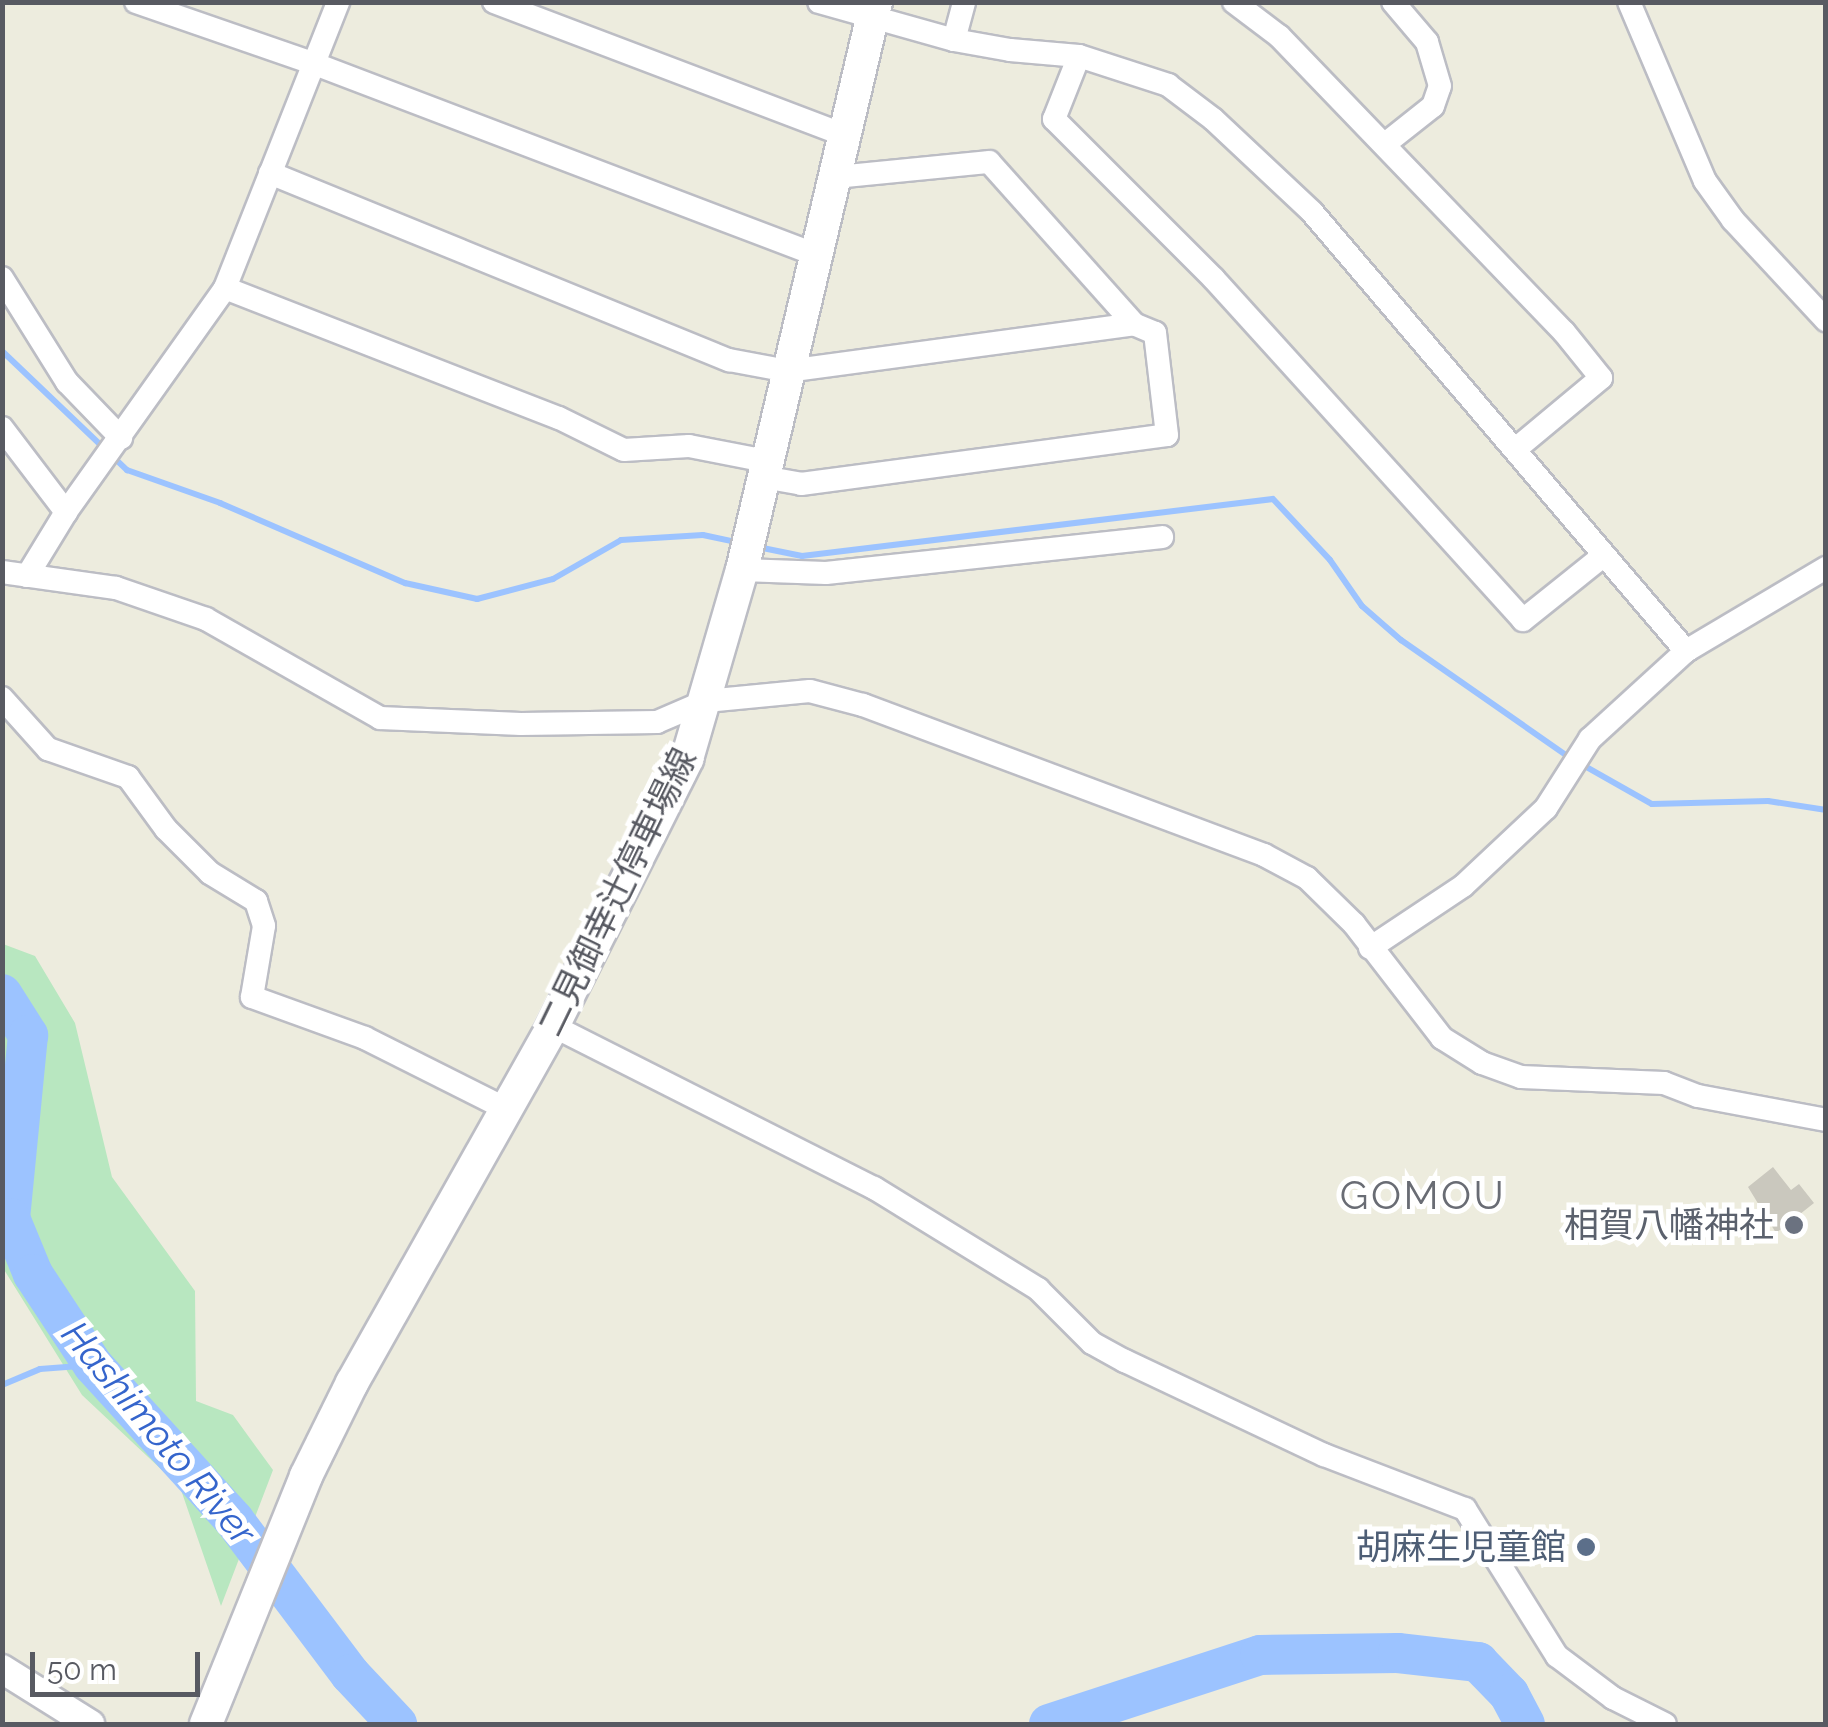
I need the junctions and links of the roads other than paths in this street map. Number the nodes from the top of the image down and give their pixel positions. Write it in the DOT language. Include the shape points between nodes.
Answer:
graph roads {
  1 [pos="136,2"];
  2 [pos="338,2"];
  3 [pos="494,2"];
  4 [pos="819,2"];
  5 [pos="964,2"];
  6 [pos="1234,2"];
  7 [pos="1393,2"];
  8 [pos="1629,2"];
  9 [pos="871,9"];
  10 [pos="954,40"];
  11 [pos="1079,56"];
  12 [pos="314,64"];
  13 [pos="844,135"];
  14 [pos="1384,144"];
  15 [pos="270,173"];
  16 [pos="836,177"];
  17 [pos="814,254"];
  18 [pos="2,278"];
  19 [pos="225,288"];
  20 [pos="1826,320"];
  21 [pos="1134,324"];
  22 [pos="788,371"];
  23 [pos="2,428"];
  24 [pos="119,442"];
  25 [pos="1517,448"];
  26 [pos="765,469"];
  27 [pos="71,505"];
  28 [pos="1162,537"];
  29 [pos="1604,556"];
  30 [pos="743,568"];
  31 [pos="1826,568"];
  32 [pos="2,572"];
  33 [pos="27,576"];
  34 [pos="1686,651"];
  35 [pos="2,698"];
  36 [pos="706,701"];
  37 [pos="1370,948"];
  38 [pos="553,1026"];
  39 [pos="506,1109"];
  40 [pos="1826,1120"];
  41 [pos="2,1669"];
  42 [pos="90,1724"];
  43 [pos="206,1724"];
  44 [pos="1665,1724"];
  1 -- 12 [label="street"];
  2 -- 12 [label="street"];
  3 -- 13 [label="street"];
  4 -- 9 [label="street"];
  5 -- 10 [label="street"];
  6 -- 14 [label="street" via="1278,36"];
  7 -- 14 [label="street" via="1427,42 1440,86 1433,106"];
  8 -- 20 [label="street" via="1705,181"];
  9 -- 10 [label="street"];
  9 -- 13 [label="main road, 二見御幸辻停車場線"];
  10 -- 11 [label="street"];
  11 -- 25 [label="street" via="1168,85 1214,119 1312,212"];
  11 -- 29 [label="street" via="1054,119 1214,279 1523,620"];
  12 -- 15 [label="street"];
  12 -- 17 [label="street"];
  13 -- 16 [label="main road, 二見御幸辻停車場線"];
  14 -- 25 [label="street" via="1601,378"];
  15 -- 19 [label="street"];
  15 -- 22 [label="street" via="729,360"];
  16 -- 17 [label="main road, 二見御幸辻停車場線"];
  16 -- 21 [label="street" via="989,162"];
  17 -- 22 [label="main road, 二見御幸辻停車場線"];
  18 -- 24 [label="street" via="67,382"];
  19 -- 24 [label="street"];
  19 -- 26 [label="street" via="624,450 689,446"];
  21 -- 22 [label="street"];
  21 -- 26 [label="street" via="1155,333 1167,435 801,484"];
  22 -- 26 [label="main road, 二見御幸辻停車場線"];
  23 -- 27 [label="street"];
  24 -- 27 [label="street"];
  25 -- 29 [label="street"];
  26 -- 30 [label="main road, 二見御幸辻停車場線"];
  27 -- 33 [label="street"];
  28 -- 30 [label="street" via="826,573"];
  29 -- 34 [label="street"];
  30 -- 36 [label="main road, 二見御幸辻停車場線"];
  31 -- 34 [label="street"];
  32 -- 33 [label="street"];
  33 -- 36 [label="street" via="116,588 206,619 380,718 657,722"];
  34 -- 37 [label="street" via="1590,739 1546,808 1464,886"];
  35 -- 39 [label="street" via="48,749 128,777 210,873 256,901 264,926 252,997 365,1038"];
  36 -- 37 [label="street" via="810,691 915,724 1264,855 1307,878"];
  36 -- 38 [label="main road, 二見御幸辻停車場線" via="687,759"];
  37 -- 40 [label="street" via="1442,1038 1482,1064 1521,1077 1664,1083 1698,1096"];
  38 -- 39 [label="main road, 二見御幸辻停車場線"];
  38 -- 44 [label="street" via="874,1188 1038,1289 1092,1343 1125,1361 1324,1455 1465,1509 1557,1656 1613,1698"];
  39 -- 43 [label="main road, 二見御幸辻停車場線" via="306,1476"];
  41 -- 42 [label="street"];
}
